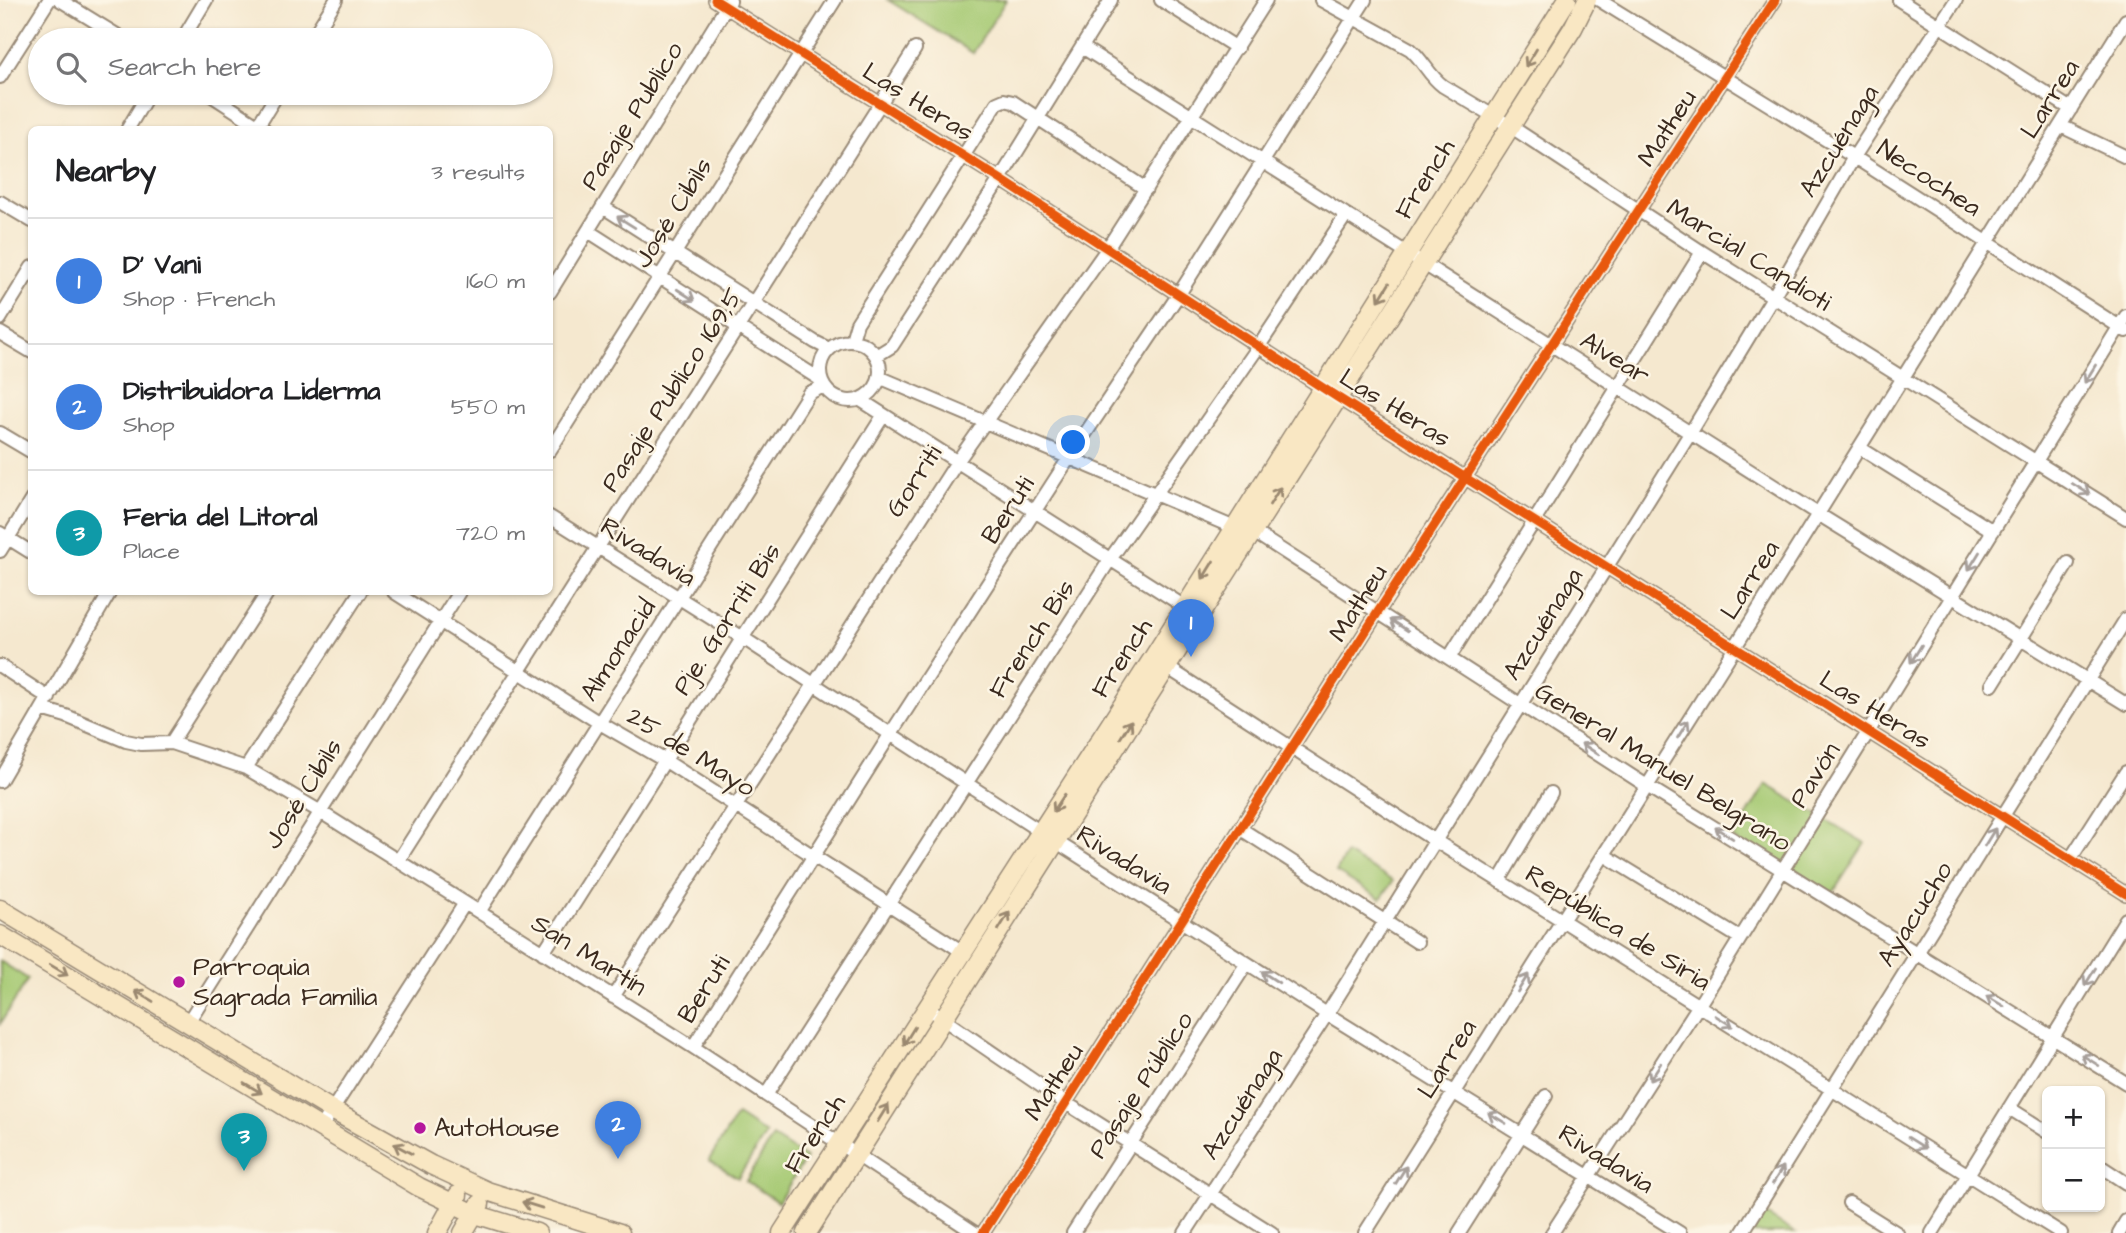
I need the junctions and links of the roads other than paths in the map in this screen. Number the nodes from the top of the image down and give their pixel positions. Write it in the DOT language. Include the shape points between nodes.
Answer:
graph roads {
  1 [pos="50,0"];
  2 [pos="60,0"];
  3 [pos="206,0"];
  4 [pos="336,0"];
  5 [pos="835,0"];
  6 [pos="1111,0"];
  7 [pos="1161,0"];
  8 [pos="1266,0"];
  9 [pos="1321,0"];
  10 [pos="1365,0"];
  11 [pos="1567,0"];
  12 [pos="1587,0"];
  13 [pos="1599,0"];
  14 [pos="1775,0"];
  15 [pos="1899,0"];
  16 [pos="1956,0"];
  17 [pos="724,2"];
  18 [pos="1353,19"];
  19 [pos="2126,20"];
  20 [pos="1939,27"];
  21 [pos="32,28"];
  22 [pos="106,28"];
  23 [pos="189,28"];
  24 [pos="318,28"];
  25 [pos="28,34"];
  26 [pos="1082,47"];
  27 [pos="1237,48"];
  28 [pos="915,49"];
  29 [pos="801,54"];
  30 [pos="0,77"];
  31 [pos="1726,77"];
  32 [pos="881,104"];
  33 [pos="142,105"];
  34 [pos="225,105"];
  35 [pos="271,105"];
  36 [pos="2071,108"];
  37 [pos="1192,117"];
  38 [pos="1037,118"];
  39 [pos="1503,122"];
  40 [pos="129,126"];
  41 [pos="256,126"];
  42 [pos="260,126"];
  43 [pos="2061,126"];
  44 [pos="964,156"];
  45 [pos="2126,156"];
  46 [pos="1854,157"];
  47 [pos="1263,163"];
  48 [pos="1000,179"];
  49 [pos="1146,188"];
  50 [pos="0,202"];
  51 [pos="603,207"];
  52 [pos="1637,211"];
  53 [pos="1346,215"];
  54 [pos="28,218"];
  55 [pos="588,231"];
  56 [pos="1988,243"];
  57 [pos="1107,248"];
  58 [pos="1702,252"];
  59 [pos="674,253"];
  60 [pos="1416,258"];
  61 [pos="28,274"];
  62 [pos="659,277"];
  63 [pos="553,287"];
  64 [pos="1180,295"];
  65 [pos="1773,297"];
  66 [pos="755,304"];
  67 [pos="0,319"];
  68 [pos="2124,325"];
  69 [pos="738,328"];
  70 [pos="0,333"];
  71 [pos="852,340"];
  72 [pos="1551,345"];
  73 [pos="1259,346"];
  74 [pos="829,348"];
  75 [pos="28,350"];
  76 [pos="876,356"];
  77 [pos="879,377"];
  78 [pos="1903,379"];
  79 [pos="823,383"];
  80 [pos="1618,387"];
  81 [pos="1330,393"];
  82 [pos="859,399"];
  83 [pos="883,416"];
  84 [pos="985,422"];
  85 [pos="1691,432"];
  86 [pos="0,433"];
  87 [pos="553,445"];
  88 [pos="1860,448"];
  89 [pos="28,450"];
  90 [pos="1069,458"];
  91 [pos="2035,461"];
  92 [pos="957,462"];
  93 [pos="1465,477"];
  94 [pos="1157,494"];
  95 [pos="28,504"];
  96 [pos="1035,511"];
  97 [pos="1818,514"];
  98 [pos="2126,518"];
  99 [pos="553,519"];
  100 [pos="1535,523"];
  101 [pos="1244,529"];
  102 [pos="1993,531"];
  103 [pos="4,536"];
  104 [pos="598,548"];
  105 [pos="0,551"];
  106 [pos="28,551"];
  107 [pos="1111,558"];
  108 [pos="2068,563"];
  109 [pos="1606,567"];
  110 [pos="103,595"];
  111 [pos="266,595"];
  112 [pos="357,595"];
  113 [pos="399,595"];
  114 [pos="457,595"];
  115 [pos="1952,596"];
  116 [pos="679,599"];
  117 [pos="1185,607"];
  118 [pos="1378,612"];
  119 [pos="2126,619"];
  120 [pos="441,620"];
  121 [pos="743,638"];
  122 [pos="2020,638"];
  123 [pos="1735,647"];
  124 [pos="1449,658"];
  125 [pos="1160,662"];
  126 [pos="0,667"];
  127 [pos="519,671"];
  128 [pos="2087,680"];
  129 [pos="813,684"];
  130 [pos="1992,685"];
  131 [pos="46,703"];
  132 [pos="1521,704"];
  133 [pos="2126,704"];
  134 [pos="598,722"];
  135 [pos="1868,730"];
  136 [pos="890,735"];
  137 [pos="171,743"];
  138 [pos="1292,748"];
  139 [pos="664,760"];
  140 [pos="4,764"];
  141 [pos="246,768"];
  142 [pos="2126,772"];
  143 [pos="0,781"];
  144 [pos="966,783"];
  145 [pos="1647,786"];
  146 [pos="1551,793"];
  147 [pos="735,807"];
  148 [pos="319,811"];
  149 [pos="2004,815"];
  150 [pos="1241,829"];
  151 [pos="1048,837"];
  152 [pos="1434,841"];
  153 [pos="1604,855"];
  154 [pos="814,856"];
  155 [pos="2071,858"];
  156 [pos="398,861"];
  157 [pos="1782,869"];
  158 [pos="1499,881"];
  159 [pos="2126,894"];
  160 [pos="465,903"];
  161 [pos="889,903"];
  162 [pos="0,909"];
  163 [pos="479,912"];
  164 [pos="2126,919"];
  165 [pos="1182,920"];
  166 [pos="1562,920"];
  167 [pos="1384,921"];
  168 [pos="0,935"];
  169 [pos="1740,938"];
  170 [pos="1417,942"];
  171 [pos="963,952"];
  172 [pos="543,953"];
  173 [pos="1916,954"];
  174 [pos="1247,963"];
  175 [pos="613,997"];
  176 [pos="1699,1005"];
  177 [pos="927,1007"];
  178 [pos="1327,1014"];
  179 [pos="943,1018"];
  180 [pos="188,1022"];
  181 [pos="2053,1037"];
  182 [pos="693,1048"];
  183 [pos="2126,1083"];
  184 [pos="1832,1089"];
  185 [pos="1454,1092"];
  186 [pos="766,1094"];
  187 [pos="1546,1096"];
  188 [pos="1066,1103"];
  189 [pos="2009,1108"];
  190 [pos="332,1110"];
  191 [pos="320,1129"];
  192 [pos="2042,1129"];
  193 [pos="1522,1133"];
  194 [pos="1130,1144"];
  195 [pos="840,1145"];
  196 [pos="856,1155"];
  197 [pos="2105,1169"];
  198 [pos="1588,1175"];
  199 [pos="1968,1175"];
  200 [pos="463,1182"];
  201 [pos="2126,1182"];
  202 [pos="487,1191"];
  203 [pos="1210,1194"];
  204 [pos="1849,1203"];
  205 [pos="454,1205"];
  206 [pos="475,1214"];
  207 [pos="2126,1221"];
  208 [pos="437,1233"];
  209 [pos="463,1233"];
  210 [pos="537,1233"];
  211 [pos="620,1233"];
  212 [pos="782,1233"];
  213 [pos="807,1233"];
  214 [pos="975,1233"];
  215 [pos="983,1233"];
  216 [pos="1073,1233"];
  217 [pos="1185,1233"];
  218 [pos="1272,1233"];
  219 [pos="1365,1233"];
  220 [pos="1459,1233"];
  221 [pos="1552,1233"];
  222 [pos="1679,1233"];
  223 [pos="1742,1233"];
  224 [pos="1897,1233"];
  225 [pos="1932,1233"];
  226 [pos="2061,1233"];
  227 [pos="2119,1233"];
  1 -- 21 [label="street"];
  2 -- 22 [label="street"];
  3 -- 23 [label="street"];
  4 -- 24 [label="street"];
  5 -- 29 [label="street, José Cibils"];
  6 -- 26 [label="street"];
  7 -- 27 [label="street"];
  8 -- 27 [label="street, Gorriti"];
  9 -- 18 [label="street, Marcial Candioti"];
  10 -- 18 [label="street, Beruti"];
  11 -- 39 [label="main road, French, one-way"];
  12 -- 39 [label="main road, French" via="1573,28"];
  13 -- 31 [label="street, Necochea"];
  14 -- 31 [label="street, Matheu"];
  15 -- 20 [label="street"];
  16 -- 20 [label="street, Azcuénaga"];
  17 -- 29 [label="street, Las Heras"];
  17 -- 51 [label="street, Pasaje Publico"];
  18 -- 39 [label="street, Marcial Candioti" via="1410,49 1435,80"];
  18 -- 47 [label="street, Beruti"];
  19 -- 36 [label="street, Larrea"];
  20 -- 36 [label="street"];
  20 -- 46 [label="street, Azcuénaga"];
  25 -- 30 [label="street"];
  26 -- 37 [label="street, Alvear"];
  26 -- 38 [label="street"];
  27 -- 37 [label="street, Gorriti"];
  28 -- 32 [label="street, Pasaje Publico 169,5"];
  29 -- 32 [label="street, Las Heras"];
  29 -- 59 [label="street, José Cibils"];
  31 -- 46 [label="street, Necochea"];
  31 -- 52 [label="street, Matheu"];
  32 -- 44 [label="street, Las Heras"];
  32 -- 66 [label="street, Pasaje Publico 169,5"];
  33 -- 40 [label="street"];
  34 -- 41 [label="street"];
  35 -- 42 [label="street"];
  36 -- 43 [label="street, Larrea"];
  37 -- 47 [label="street, Alvear"];
  37 -- 49 [label="street, Gorriti"];
  38 -- 44 [label="street" via="1013,102 997,103"];
  38 -- 48 [label="street"];
  38 -- 49 [label="street"];
  39 -- 52 [label="street, Marcial Candioti"];
  39 -- 60 [label="main road, French"];
  43 -- 45 [label="street"];
  43 -- 56 [label="street, Larrea"];
  44 -- 48 [label="street, Las Heras"];
  44 -- 71 [label="street" via="853,329"];
  46 -- 56 [label="street, Necochea"];
  46 -- 65 [label="street, Azcuénaga"];
  47 -- 53 [label="street, Alvear"];
  47 -- 64 [label="street, Beruti"];
  48 -- 57 [label="street, Las Heras"];
  48 -- 76 [label="street" via="892,346"];
  49 -- 57 [label="street, Gorriti"];
  50 -- 54 [label="street"];
  51 -- 55 [label="street, Pasaje Publico"];
  59 -- 51 [label="street, one-way"];
  52 -- 58 [label="street, Marcial Candioti"];
  52 -- 72 [label="street, Matheu"];
  53 -- 60 [label="street, Alvear"];
  53 -- 73 [label="street, French Bis"];
  55 -- 62 [label="street"];
  55 -- 63 [label="street, Pasaje Publico"];
  56 -- 68 [label="street, Necochea"];
  56 -- 78 [label="street, Larrea"];
  57 -- 64 [label="street, Las Heras"];
  57 -- 84 [label="street, Gorriti"];
  58 -- 65 [label="street, Marcial Candioti"];
  58 -- 80 [label="street"];
  59 -- 62 [label="street, José Cibils"];
  59 -- 66 [label="street"];
  60 -- 72 [label="street, Alvear"];
  60 -- 81 [label="main road, French"];
  61 -- 67 [label="street"];
  62 -- 69 [label="street, one-way"];
  62 -- 87 [label="street, José Cibils"];
  64 -- 73 [label="street, Las Heras"];
  64 -- 90 [label="street, Beruti"];
  65 -- 78 [label="street, Marcial Candioti"];
  65 -- 85 [label="street, Azcuénaga"];
  66 -- 69 [label="street, Pasaje Publico 169,5"];
  66 -- 74 [label="street"];
  68 -- 91 [label="street, Pavón, one-way"];
  69 -- 79 [label="street"];
  69 -- 104 [label="street, Pasaje Publico 169,5"];
  70 -- 75 [label="street"];
  71 -- 74 [label="street"];
  71 -- 76 [label="street"];
  72 -- 80 [label="street, Alvear"];
  72 -- 93 [label="street, Matheu"];
  73 -- 81 [label="street, Las Heras"];
  73 -- 94 [label="street, French Bis"];
  74 -- 79 [label="street" via="821,364"];
  76 -- 77 [label="street"];
  77 -- 82 [label="street" via="872,391"];
  77 -- 84 [label="street"];
  78 -- 88 [label="street, Larrea"];
  78 -- 91 [label="street, Marcial Candioti"];
  79 -- 82 [label="street" via="839,399"];
  79 -- 116 [label="street, Almonacid" via="809,393"];
  80 -- 85 [label="street, Alvear"];
  80 -- 100 [label="street"];
  81 -- 93 [label="street, Las Heras"];
  81 -- 101 [label="main road, French"];
  82 -- 83 [label="street"];
  83 -- 92 [label="street"];
  83 -- 121 [label="street, Pje. Gorriti Bis"];
  84 -- 90 [label="street"];
  84 -- 92 [label="street, Gorriti"];
  85 -- 97 [label="street, Alvear"];
  85 -- 109 [label="street, Azcuénaga"];
  86 -- 89 [label="street"];
  88 -- 97 [label="street, Larrea"];
  88 -- 102 [label="street"];
  90 -- 94 [label="street"];
  90 -- 96 [label="street, Beruti"];
  91 -- 98 [label="street, Marcial Candioti, one-way"];
  91 -- 102 [label="street, Pavón"];
  92 -- 96 [label="street"];
  92 -- 129 [label="street, Gorriti"];
  93 -- 100 [label="street, Las Heras"];
  93 -- 118 [label="street, Matheu"];
  94 -- 101 [label="street"];
  94 -- 107 [label="street, French Bis"];
  95 -- 103 [label="street"];
  96 -- 107 [label="street"];
  96 -- 136 [label="street, Beruti"];
  97 -- 115 [label="street, Alvear"];
  97 -- 123 [label="street, Larrea"];
  99 -- 104 [label="street, Rivadavia"];
  100 -- 109 [label="street, Las Heras"];
  100 -- 124 [label="street"];
  101 -- 117 [label="main road, French, one-way"];
  101 -- 118 [label="street, General Manuel Belgrano"];
  101 -- 125 [label="main road, French"];
  102 -- 115 [label="street, Pavón, one-way"];
  103 -- 105 [label="street"];
  103 -- 106 [label="street"];
  104 -- 116 [label="street, Rivadavia"];
  104 -- 127 [label="street, Pasaje Publico 169,5"];
  107 -- 117 [label="street"];
  107 -- 144 [label="street, French Bis"];
  108 -- 122 [label="street"];
  109 -- 123 [label="street, Las Heras"];
  109 -- 132 [label="street, Azcuénaga"];
  110 -- 131 [label="street"];
  111 -- 137 [label="street"];
  112 -- 141 [label="street"];
  113 -- 120 [label="street, 25 de Mayo"];
  114 -- 120 [label="street, José Cibils"];
  115 -- 122 [label="street, Alvear"];
  115 -- 135 [label="street, Pavón, one-way"];
  116 -- 121 [label="street, Rivadavia"];
  116 -- 134 [label="street, Almonacid"];
  117 -- 125 [label="main road, French"];
  124 -- 118 [label="street, General Manuel Belgrano, one-way"];
  118 -- 138 [label="street, Matheu"];
  119 -- 128 [label="street, Ayacucho"];
  120 -- 127 [label="street, 25 de Mayo"];
  120 -- 148 [label="street, José Cibils"];
  121 -- 129 [label="street, Rivadavia"];
  121 -- 139 [label="street, Pje. Gorriti Bis"];
  122 -- 128 [label="street, Alvear"];
  122 -- 130 [label="street"];
  123 -- 135 [label="street, Las Heras"];
  145 -- 123 [label="street, Larrea, one-way"];
  124 -- 132 [label="street, General Manuel Belgrano"];
  125 -- 138 [label="street, República de Siria"];
  125 -- 151 [label="main road, French"];
  126 -- 131 [label="street"];
  127 -- 134 [label="street, 25 de Mayo"];
  127 -- 156 [label="street, Pasaje Publico 169,5"];
  128 -- 133 [label="street, Alvear"];
  128 -- 149 [label="street, Ayacucho"];
  129 -- 136 [label="street, Rivadavia"];
  129 -- 147 [label="street, Gorriti"];
  131 -- 137 [label="street, San Martín" via="126,741"];
  131 -- 140 [label="street"];
  145 -- 132 [label="street, General Manuel Belgrano, one-way"];
  132 -- 152 [label="street, Azcuénaga"];
  134 -- 139 [label="street, 25 de Mayo"];
  134 -- 163 [label="street, Almonacid"];
  135 -- 149 [label="street, Las Heras"];
  135 -- 157 [label="street, Pavón"];
  136 -- 144 [label="street, Rivadavia"];
  136 -- 154 [label="street, Beruti"];
  137 -- 141 [label="street, San Martín"];
  138 -- 150 [label="street, Matheu"];
  138 -- 152 [label="street, República de Siria"];
  139 -- 147 [label="street, 25 de Mayo"];
  139 -- 172 [label="street, Pje. Gorriti Bis"];
  140 -- 143 [label="street"];
  141 -- 148 [label="street, San Martín"];
  142 -- 155 [label="street"];
  144 -- 151 [label="street, Rivadavia"];
  144 -- 161 [label="street, French Bis"];
  145 -- 153 [label="street, Larrea"];
  157 -- 145 [label="street, General Manuel Belgrano, one-way"];
  146 -- 158 [label="street"];
  147 -- 154 [label="street, 25 de Mayo"];
  147 -- 175 [label="street, Gorriti"];
  148 -- 156 [label="street, San Martín"];
  148 -- 180 [label="street, José Cibils"];
  149 -- 155 [label="street, Las Heras"];
  173 -- 149 [label="street, Ayacucho, one-way"];
  150 -- 165 [label="street, Matheu"];
  150 -- 167 [label="street"];
  151 -- 165 [label="street, Rivadavia"];
  151 -- 171 [label="main road, French"];
  179 -- 151 [label="main road, French, one-way"];
  152 -- 158 [label="street, República de Siria"];
  152 -- 167 [label="street, Azcuénaga"];
  153 -- 166 [label="street, Larrea"];
  153 -- 169 [label="street"];
  154 -- 161 [label="street, 25 de Mayo"];
  154 -- 182 [label="street, Beruti"];
  155 -- 159 [label="street, Las Heras"];
  156 -- 160 [label="street, San Martín"];
  157 -- 169 [label="street, Pavón"];
  157 -- 173 [label="street, General Manuel Belgrano"];
  158 -- 166 [label="street, República de Siria"];
  160 -- 163 [label="street, San Martín"];
  160 -- 190 [label="street"];
  161 -- 171 [label="street, 25 de Mayo"];
  161 -- 186 [label="street, French Bis"];
  180 -- 162 [label="main road, one-way"];
  163 -- 172 [label="street, San Martín"];
  164 -- 181 [label="street, one-way"];
  165 -- 174 [label="street, Rivadavia"];
  165 -- 188 [label="street, Matheu"];
  166 -- 176 [label="street, República de Siria"];
  185 -- 166 [label="street, Larrea, one-way"];
  167 -- 170 [label="street"];
  167 -- 178 [label="street, Azcuénaga"];
  168 -- 191 [label="main road, one-way"];
  169 -- 176 [label="street, Pavón"];
  171 -- 177 [label="main road, French"];
  172 -- 175 [label="street, San Martín"];
  181 -- 173 [label="street, General Manuel Belgrano, one-way"];
  173 -- 184 [label="street, Ayacucho"];
  178 -- 174 [label="street, Rivadavia, one-way"];
  174 -- 194 [label="street, Pasaje Público"];
  175 -- 182 [label="street, San Martín"];
  176 -- 184 [label="street, República de Siria, one-way"];
  176 -- 198 [label="street, Pavón, one-way"];
  177 -- 179 [label="street"];
  177 -- 195 [label="main road, French, one-way"];
  178 -- 185 [label="street, Rivadavia"];
  178 -- 203 [label="street, Azcuénaga"];
  179 -- 188 [label="street"];
  196 -- 179 [label="main road, French, one-way"];
  180 -- 190 [label="main road"];
  183 -- 181 [label="street, General Manuel Belgrano, one-way"];
  181 -- 189 [label="street"];
  182 -- 186 [label="street, San Martín"];
  184 -- 199 [label="street, República de Siria, one-way"];
  223 -- 184 [label="street, Ayacucho, one-way"];
  193 -- 185 [label="street, Rivadavia, one-way"];
  219 -- 185 [label="street, Larrea, one-way"];
  186 -- 195 [label="street, San Martín"];
  187 -- 193 [label="street"];
  188 -- 194 [label="street"];
  188 -- 215 [label="street, Matheu"];
  189 -- 192 [label="street"];
  189 -- 199 [label="street"];
  190 -- 191 [label="street"];
  200 -- 190 [label="main road, one-way"];
  191 -- 205 [label="main road"];
  193 -- 198 [label="street, Rivadavia"];
  193 -- 220 [label="street"];
  194 -- 203 [label="street"];
  194 -- 216 [label="street, Pasaje Público"];
  195 -- 196 [label="street, San Martín"];
  195 -- 212 [label="main road, French"];
  196 -- 213 [label="main road, French"];
  196 -- 214 [label="street, San Martín"];
  197 -- 201 [label="street"];
  198 -- 221 [label="street, Pavón"];
  198 -- 222 [label="street, Rivadavia"];
  199 -- 225 [label="street"];
  199 -- 226 [label="street, República de Siria"];
  200 -- 202 [label="main road"];
  200 -- 205 [label="main road"];
  202 -- 206 [label="main road"];
  211 -- 202 [label="main road, one-way"];
  203 -- 217 [label="street, Azcuénaga"];
  203 -- 218 [label="street"];
  204 -- 224 [label="street"];
  205 -- 206 [label="main road"];
  205 -- 208 [label="main road"];
  206 -- 209 [label="main road"];
  206 -- 210 [label="main road"];
  207 -- 227 [label="street"];
}
